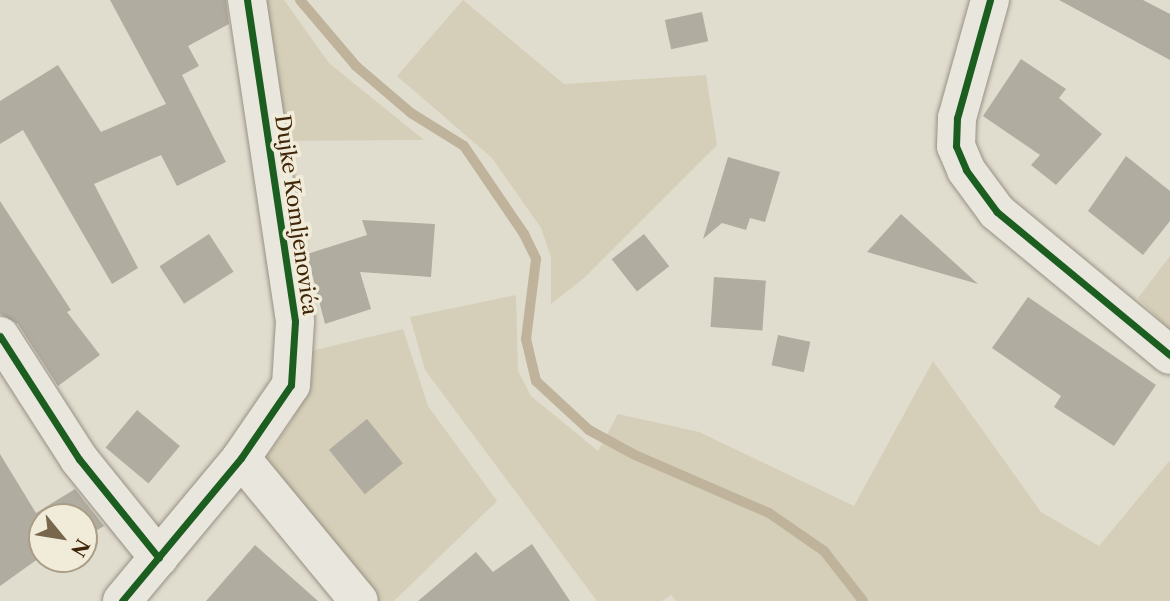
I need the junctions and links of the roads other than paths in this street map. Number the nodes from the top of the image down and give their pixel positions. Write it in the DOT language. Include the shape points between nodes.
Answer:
graph roads {
  1 [pos="247,0"];
  2 [pos="990,0"];
  3 [pos="0,336"];
  4 [pos="1170,355"];
  5 [pos="241,458"];
  6 [pos="159,558"];
  7 [pos="122,601"];
  8 [pos="359,601"];
  1 -- 5 [label="street, Dujke Komljenovića" via="295,320 290,385"];
  2 -- 4 [label="street" via="957,118 956,146 966,170 997,212"];
  3 -- 6 [label="street" via="79,459"];
  5 -- 6 [label="street, Dujke Komljenovića"];
  5 -- 8 [label="street"];
  6 -- 7 [label="street, Dujke Komljenovića"];
}
